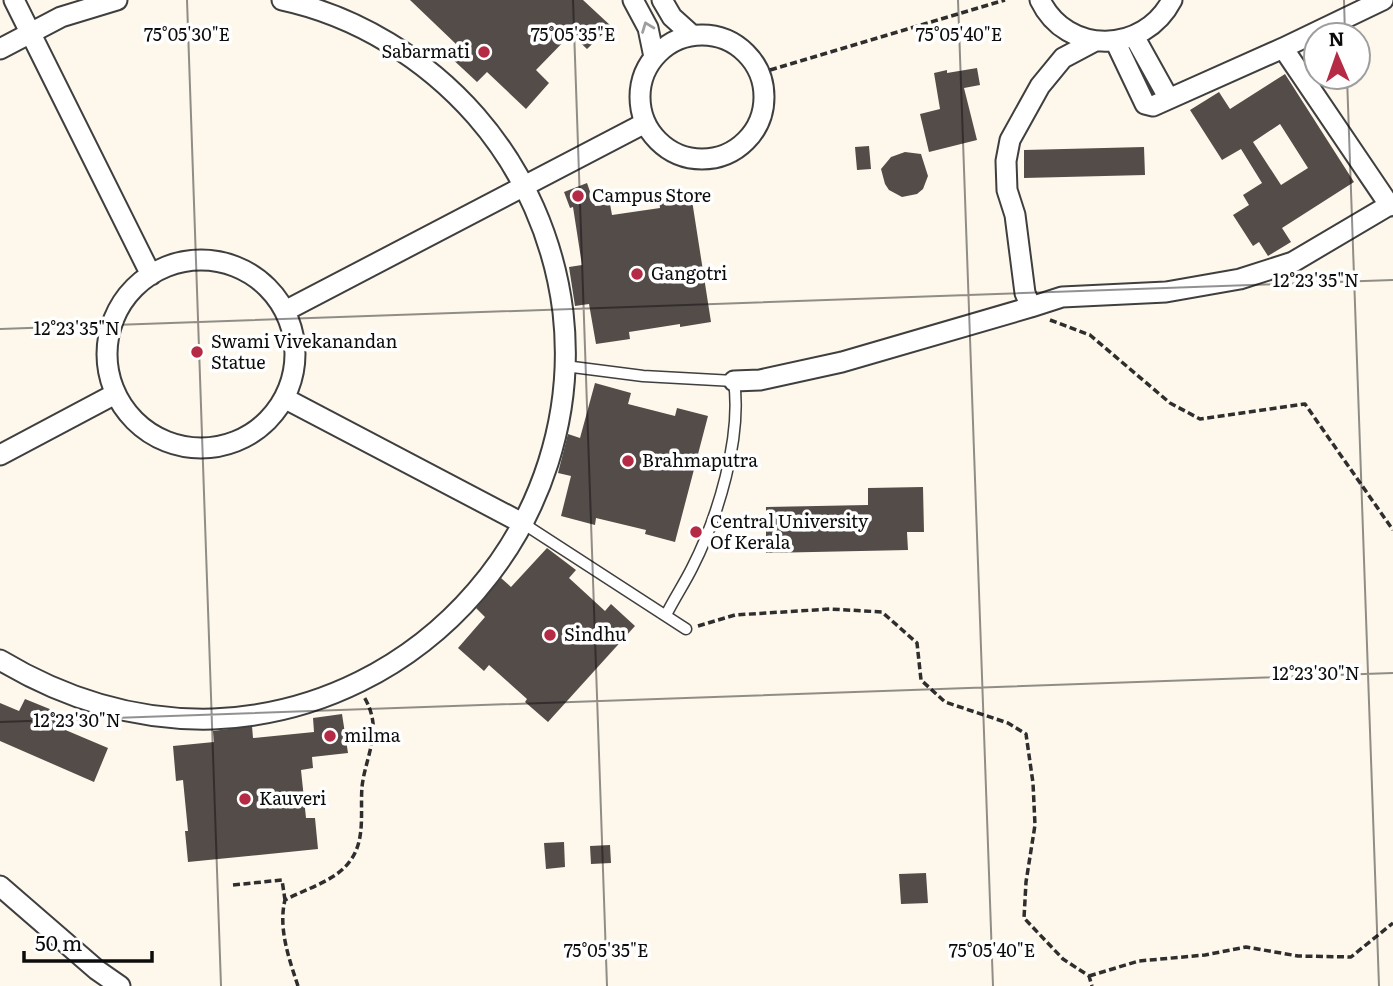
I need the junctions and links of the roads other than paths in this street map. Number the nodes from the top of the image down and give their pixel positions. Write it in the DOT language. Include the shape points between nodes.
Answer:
graph roads {
  1 [pos="14,0"];
  2 [pos="117,0"];
  3 [pos="282,0"];
  4 [pos="633,0"];
  5 [pos="662,0"];
  6 [pos="1040,0"];
  7 [pos="1172,0"];
  8 [pos="1383,0"];
  9 [pos="30,32"];
  10 [pos="692,35"];
  11 [pos="1135,36"];
  12 [pos="1095,41"];
  13 [pos="1115,41"];
  14 [pos="1283,48"];
  15 [pos="0,49"];
  16 [pos="654,57"];
  17 [pos="1169,99"];
  18 [pos="645,123"];
  19 [pos="524,187"];
  20 [pos="1391,204"];
  21 [pos="151,275"];
  22 [pos="1025,308"];
  23 [pos="285,311"];
  24 [pos="565,366"];
  25 [pos="734,381"];
  26 [pos="115,394"];
  27 [pos="284,398"];
  28 [pos="0,455"];
  29 [pos="524,524"];
  30 [pos="666,615"];
  31 [pos="686,629"];
  32 [pos="0,660"];
  33 [pos="0,886"];
  34 [pos="120,986"];
  1 -- 9 [label="street"];
  2 -- 9 [label="street"];
  3 -- 19 [label="street" via="357,26 415,60 442,81 488,130"];
  16 -- 4 [label="street, one-way" via="648,28"];
  5 -- 10 [label="street"];
  6 -- 12 [label="street" via="1058,24"];
  7 -- 11 [label="street" via="1152,26"];
  8 -- 14 [label="street"];
  9 -- 15 [label="street"];
  9 -- 21 [label="street"];
  10 -- 16 [label="street" via="664,47"];
  10 -- 18 [label="street" via="724,39 751,59 760,73 764,99 758,124 749,139 727,154 701,160 668,150"];
  11 -- 13 [label="street"];
  11 -- 17 [label="street"];
  12 -- 13 [label="street"];
  12 -- 22 [label="street" via="1063,58 1040,86 1010,141 1007,190 1015,215"];
  13 -- 17 [label="street" via="1145,104 1153,106"];
  14 -- 17 [label="street"];
  14 -- 20 [label="street"];
  16 -- 18 [label="street" via="639,96"];
  18 -- 19 [label="street"];
  19 -- 23 [label="street"];
  19 -- 24 [label="street" via="555,268 565,329"];
  20 -- 22 [label="street" via="1293,262 1240,279 1166,292 1062,297"];
  21 -- 23 [label="street" via="174,264 200,260 226,264 250,274 270,290"];
  21 -- 26 [label="street" via="130,292 115,315 107,341 107,368"];
  22 -- 25 [label="street" via="842,362 760,380"];
  23 -- 27 [label="street" via="296,355"];
  24 -- 25 [label="lane"];
  24 -- 29 [label="street" via="555,442"];
  25 -- 30 [label="lane" via="733,436 718,501 692,568"];
  26 -- 27 [label="street" via="149,433 173,444 199,448 249,436 269,420"];
  26 -- 28 [label="street"];
  27 -- 29 [label="street"];
  29 -- 30 [label="lane"];
  29 -- 32 [label="street" via="492,573 453,617 407,654 356,684 286,708 225,718 139,714 45,685"];
  30 -- 31 [label="lane"];
  33 -- 34 [label="street"];
}
